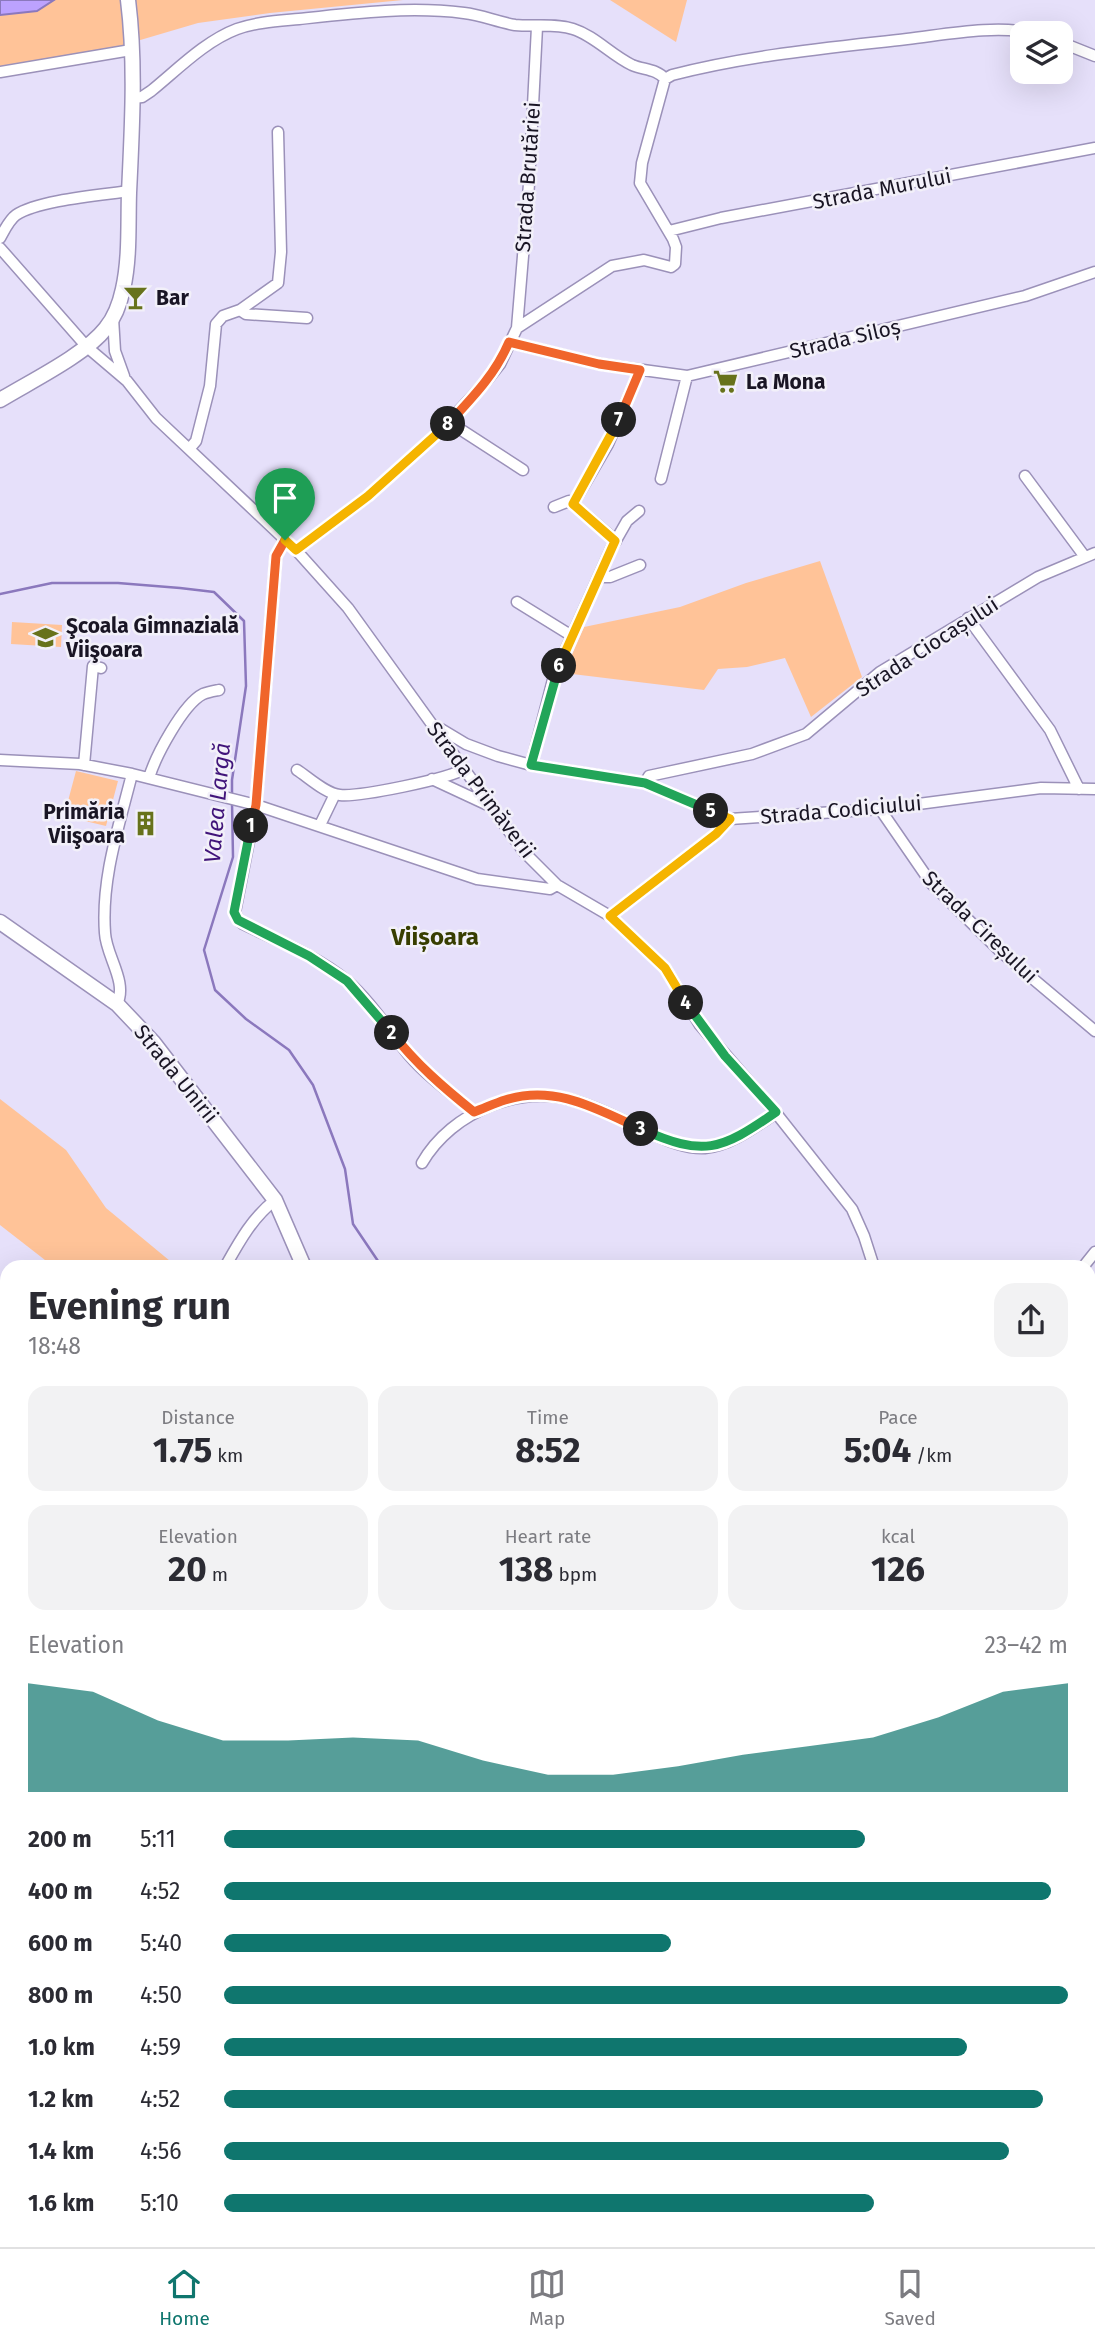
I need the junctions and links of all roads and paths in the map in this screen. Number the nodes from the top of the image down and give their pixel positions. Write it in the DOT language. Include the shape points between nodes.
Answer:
graph roads {
  1 [pos="128,0"];
  2 [pos="537,27"];
  3 [pos="1010,30"];
  4 [pos="132,43"];
  5 [pos="1073,47"];
  6 [pos="1095,56"];
  7 [pos="0,72"];
  8 [pos="665,79"];
  9 [pos="133,98"];
  10 [pos="278,132"];
  11 [pos="1095,148"];
  12 [pos="129,191"];
  13 [pos="669,231"];
  14 [pos="0,238"];
  15 [pos="0,248"];
  16 [pos="1095,272"];
  17 [pos="240,310"];
  18 [pos="113,318"];
  19 [pos="307,318"];
  20 [pos="517,328"];
  21 [pos="509,342"];
  22 [pos="87,347"];
  23 [pos="640,370"];
  24 [pos="687,376"];
  25 [pos="127,381"];
  26 [pos="0,400"];
  27 [pos="449,422"];
  28 [pos="190,448"];
  29 [pos="523,470"];
  30 [pos="1025,476"];
  31 [pos="661,479"];
  32 [pos="573,504"];
  33 [pos="554,507"];
  34 [pos="639,511"];
  35 [pos="285,540"];
  36 [pos="615,541"];
  37 [pos="296,550"];
  38 [pos="1090,555"];
  39 [pos="640,565"];
  40 [pos="599,577"];
  41 [pos="517,602"];
  42 [pos="968,618"];
  43 [pos="572,636"];
  44 [pos="101,667"];
  45 [pos="219,690"];
  46 [pos="435,729"];
  47 [pos="0,760"];
  48 [pos="84,765"];
  49 [pos="531,765"];
  50 [pos="464,769"];
  51 [pos="297,770"];
  52 [pos="132,774"];
  53 [pos="149,778"];
  54 [pos="432,779"];
  55 [pos="645,783"];
  56 [pos="1079,789"];
  57 [pos="1095,789"];
  58 [pos="335,794"];
  59 [pos="250,804"];
  60 [pos="492,808"];
  61 [pos="880,809"];
  62 [pos="730,819"];
  63 [pos="320,825"];
  64 [pos="557,885"];
  65 [pos="610,916"];
  66 [pos="0,922"];
  67 [pos="117,1004"];
  68 [pos="1095,1031"];
  69 [pos="474,1112"];
  70 [pos="776,1112"];
  71 [pos="422,1163"];
  72 [pos="275,1200"];
  73 [pos="229,1260"];
  74 [pos="301,1260"];
  75 [pos="872,1260"];
  1 -- 4 [label="main road"];
  2 -- 8 [label="street" via="554,25 579,31"];
  2 -- 9 [label="street" via="462,12 422,10 255,24 220,37 151,91"];
  2 -- 20 [label="street, Strada Brutăriei"];
  3 -- 8 [label="street" via="820,49 717,65"];
  4 -- 7 [label="street"];
  4 -- 9 [label="main road"];
  5 -- 6 [label="street"];
  8 -- 13 [label="street" via="640,183"];
  9 -- 12 [label="main road"];
  10 -- 17 [label="street" via="279,279 276,286"];
  11 -- 13 [label="street, Strada Murului"];
  12 -- 14 [label="street" via="30,209 15,216"];
  12 -- 18 [label="main road" via="125,275"];
  13 -- 20 [label="street" via="676,247 671,267 644,260 612,266"];
  15 -- 22 [label="street"];
  16 -- 24 [label="street, Strada Siloș" via="1025,296"];
  17 -- 19 [label="street"];
  17 -- 28 [label="street" via="216,324 210,386"];
  18 -- 22 [label="main road"];
  18 -- 25 [label="street" via="115,351"];
  20 -- 21 [label="street"];
  21 -- 23 [label="street, Strada Siloș"];
  21 -- 27 [label="street" via="500,364"];
  22 -- 25 [label="street"];
  22 -- 26 [label="main road"];
  23 -- 24 [label="street, Strada Siloș"];
  23 -- 32 [label="street" via="608,444"];
  24 -- 31 [label="street"];
  25 -- 28 [label="street, Strada Primăverii" via="156,418"];
  27 -- 29 [label="street"];
  27 -- 37 [label="street" via="368,496"];
  28 -- 35 [label="street, Strada Primăverii"];
  30 -- 38 [label="street"];
  32 -- 33 [label="street" via="569,501"];
  32 -- 36 [label="street"];
  34 -- 36 [label="street"];
  35 -- 37 [label="street, Strada Primăverii"];
  35 -- 59 [label="street" via="276,556"];
  36 -- 40 [label="street"];
  37 -- 46 [label="street, Strada Primăverii" via="348,608"];
  38 -- 42 [label="street, Strada Ciocașului" via="1038,577"];
  39 -- 40 [label="street"];
  40 -- 43 [label="street"];
  41 -- 43 [label="street"];
  42 -- 55 [label="street, Strada Ciocașului" via="880,672 806,734 752,754 649,776"];
  42 -- 56 [label="street" via="1050,730"];
  43 -- 49 [label="street" via="554,676"];
  44 -- 48 [label="street" via="93,666"];
  45 -- 53 [label="street" via="202,694 192,703 162,748"];
  46 -- 49 [label="street, Strada Codiciului"];
  46 -- 50 [label="street, Strada Primăverii"];
  47 -- 48 [label="street"];
  48 -- 52 [label="street"];
  49 -- 55 [label="street, Strada Codiciului"];
  50 -- 54 [label="street"];
  50 -- 60 [label="street, Strada Primăverii"];
  51 -- 58 [label="street"];
  52 -- 53 [label="street"];
  52 -- 67 [label="street" via="103,906 105,946 121,989"];
  53 -- 59 [label="street"];
  54 -- 58 [label="street"];
  54 -- 60 [label="street"];
  55 -- 62 [label="street, Strada Codiciului"];
  56 -- 57 [label="street, Strada Codiciului"];
  56 -- 61 [label="street, Strada Codiciului" via="1041,788"];
  58 -- 63 [label="street"];
  59 -- 63 [label="street"];
  59 -- 69 [label="street" via="234,912 238,920 347,981 411,1057"];
  60 -- 64 [label="street, Strada Primăverii" via="524,852"];
  61 -- 62 [label="street, Strada Codiciului"];
  61 -- 68 [label="street, Strada Cireșului" via="931,883 1000,951"];
  62 -- 65 [label="street"];
  63 -- 64 [label="street" via="477,879 550,889"];
  64 -- 65 [label="street, Strada Primăverii"];
  65 -- 70 [label="street, Strada Primăverii" via="665,968 700,1025"];
  66 -- 67 [label="main road, Strada Unirii"];
  67 -- 72 [label="main road, Strada Unirii" via="153,1042"];
  69 -- 70 [label="street" via="506,1099 534,1095 577,1100 671,1142 706,1148 753,1129"];
  69 -- 71 [label="street" via="440,1138"];
  70 -- 75 [label="street, Strada Primăverii" via="852,1209"];
  72 -- 73 [label="street" via="241,1238"];
  72 -- 74 [label="main road, Strada Unirii"];
}
